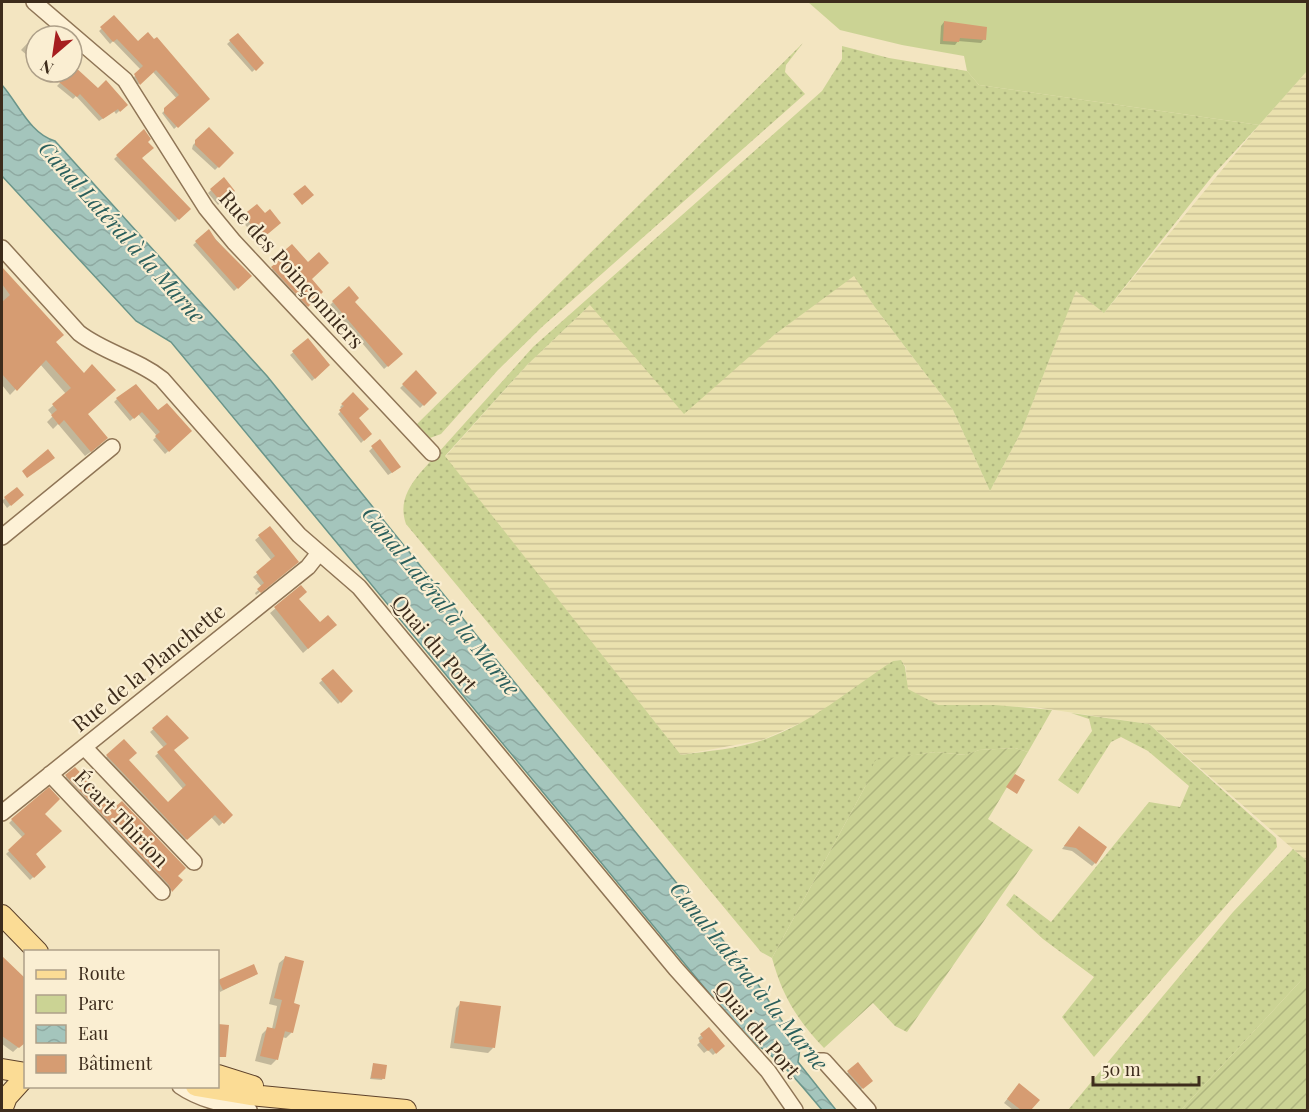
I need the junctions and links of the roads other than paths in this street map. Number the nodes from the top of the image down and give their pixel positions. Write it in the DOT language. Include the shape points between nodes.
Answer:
graph roads {
  1 [pos="34,2"];
  2 [pos="2,248"];
  3 [pos="112,447"];
  4 [pos="432,453"];
  5 [pos="2,537"];
  6 [pos="319,553"];
  7 [pos="84,747"];
  8 [pos="50,774"];
  9 [pos="2,813"];
  10 [pos="194,862"];
  11 [pos="162,892"];
  12 [pos="2,915"];
  13 [pos="37,950"];
  14 [pos="818,1061"];
  15 [pos="2,1068"];
  16 [pos="24,1074"];
  17 [pos="219,1075"];
  18 [pos="24,1077"];
  19 [pos="183,1088"];
  20 [pos="209,1088"];
  21 [pos="290,1100"];
  22 [pos="2,1110"];
  23 [pos="249,1110"];
  24 [pos="406,1110"];
  25 [pos="795,1110"];
  26 [pos="868,1110"];
  1 -- 4 [label="street, Rue des Poinçonniers" via="125,81 206,208 234,242"];
  2 -- 6 [label="street, Quai du Port" via="79,333 94,345 146,366 162,379"];
  3 -- 5 [label="street"];
  6 -- 7 [label="street, Rue de la Planchette" via="308,567"];
  6 -- 25 [label="street, Quai du Port" via="359,587 676,969 768,1071"];
  7 -- 8 [label="street, Rue de la Planchette"];
  7 -- 10 [label="street"];
  8 -- 9 [label="street, Rue de la Planchette"];
  8 -- 11 [label="street, Écart Thirion"];
  12 -- 13 [label="main road"];
  14 -- 26 [label="street" via="824,1061"];
  15 -- 16 [label="main road"];
  17 -- 21 [label="main road"];
  18 -- 22 [label="main road" via="7,1097"];
  19 -- 23 [label="street"];
  20 -- 21 [label="main road"];
  21 -- 24 [label="main road"];
}
